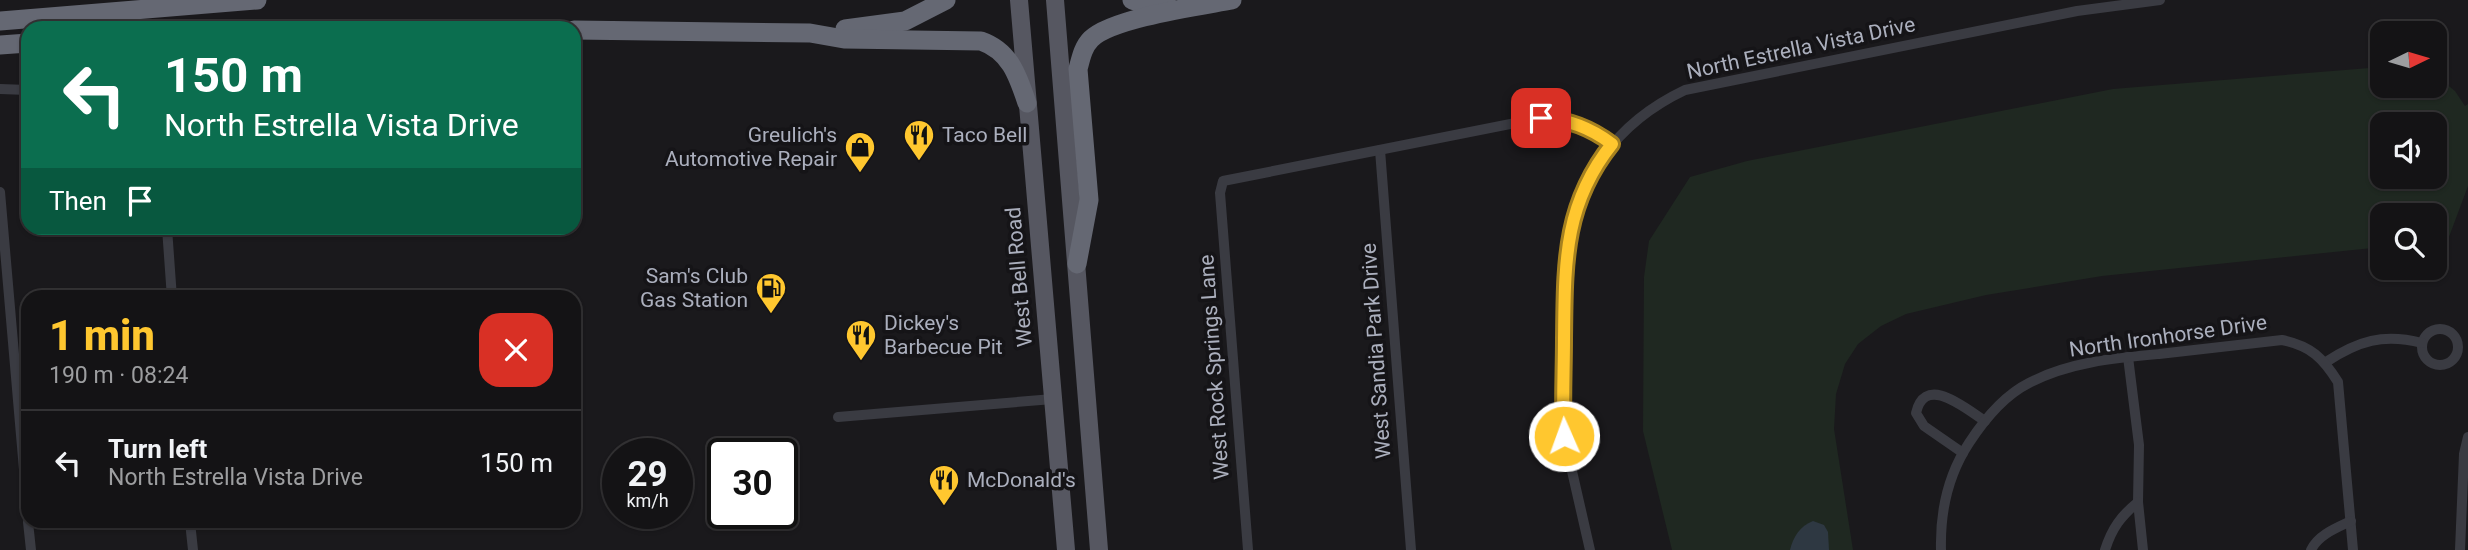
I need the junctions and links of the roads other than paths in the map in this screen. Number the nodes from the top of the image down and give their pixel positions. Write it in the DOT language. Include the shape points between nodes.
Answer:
graph roads {
  1 [pos="257,0"];
  2 [pos="946,0"];
  3 [pos="1019,0"];
  4 [pos="1055,0"];
  5 [pos="1132,0"];
  6 [pos="1232,0"];
  7 [pos="2160,0"];
  8 [pos="1185,8"];
  9 [pos="0,21"];
  10 [pos="581,30"];
  11 [pos="810,33"];
  12 [pos="21,43"];
  13 [pos="0,44"];
  14 [pos="0,89"];
  15 [pos="21,90"];
  16 [pos="1027,103"];
  17 [pos="1612,144"];
  18 [pos="1380,150"];
  19 [pos="0,192"];
  20 [pos="1,225"];
  21 [pos="168,235"];
  22 [pos="1077,264"];
  23 [pos="171,290"];
  24 [pos="2422,343"];
  25 [pos="2128,357"];
  26 [pos="2326,362"];
  27 [pos="21,391"];
  28 [pos="1053,399"];
  29 [pos="838,417"];
  30 [pos="1986,421"];
  31 [pos="2468,437"];
  32 [pos="1963,453"];
  33 [pos="2138,502"];
  34 [pos="2351,521"];
  35 [pos="29,528"];
  36 [pos="191,528"];
  37 [pos="31,550"];
  38 [pos="193,550"];
  39 [pos="1066,550"];
  40 [pos="1099,550"];
  41 [pos="1248,550"];
  42 [pos="1411,550"];
  43 [pos="1590,550"];
  44 [pos="1941,550"];
  45 [pos="2105,550"];
  46 [pos="2143,550"];
  47 [pos="2311,550"];
  48 [pos="2353,550"];
  49 [pos="2460,550"];
  1 -- 9 [label="highway"];
  2 -- 11 [label="highway" via="905,21"];
  3 -- 16 [label="main road, West Bell Road"];
  4 -- 22 [label="main road"];
  5 -- 8 [label="highway"];
  6 -- 8 [label="highway"];
  7 -- 17 [label="street, North Estrella Vista Drive" via="2077,11 1704,85 1664,100"];
  8 -- 22 [label="highway" via="1115,24 1088,41 1082,53 1078,69 1089,200"];
  10 -- 11 [label="highway"];
  11 -- 16 [label="highway" via="844,39 981,41 1006,56"];
  12 -- 13 [label="highway"];
  14 -- 15 [label="street"];
  16 -- 28 [label="main road, West Bell Road"];
  17 -- 18 [label="street" via="1584,127 1541,118"];
  17 -- 43 [label="street, North Estrella Vista Drive" via="1581,195 1567,242 1565,269 1564,436"];
  18 -- 41 [label="street, West Rock Springs Lane" via="1223,181 1220,193"];
  18 -- 42 [label="street, West Sandia Park Drive"];
  19 -- 20 [label="street"];
  20 -- 27 [label="street"];
  21 -- 23 [label="street"];
  22 -- 40 [label="main road"];
  24 -- 26 [label="street" via="2382,339 2352,345"];
  25 -- 26 [label="street, North Ironhorse Drive" via="2282,340 2312,351"];
  25 -- 30 [label="street, North Ironhorse Drive" via="2045,375 2010,396"];
  25 -- 33 [label="street" via="2139,445"];
  26 -- 34 [label="street" via="2338,382"];
  28 -- 29 [label="street"];
  28 -- 39 [label="main road, West Bell Road"];
  30 -- 32 [label="street, North Ironhorse Drive"];
  30 -- 32 [label="street" via="1952,400 1937,394 1924,396 1916,413 1924,426"];
  31 -- 49 [label="street"];
  32 -- 44 [label="street, North Ironhorse Drive" via="1948,487"];
  33 -- 45 [label="street" via="2111,530"];
  33 -- 46 [label="street"];
  34 -- 47 [label="street" via="2329,531"];
  34 -- 48 [label="street"];
  35 -- 37 [label="street"];
  36 -- 38 [label="street"];
}
